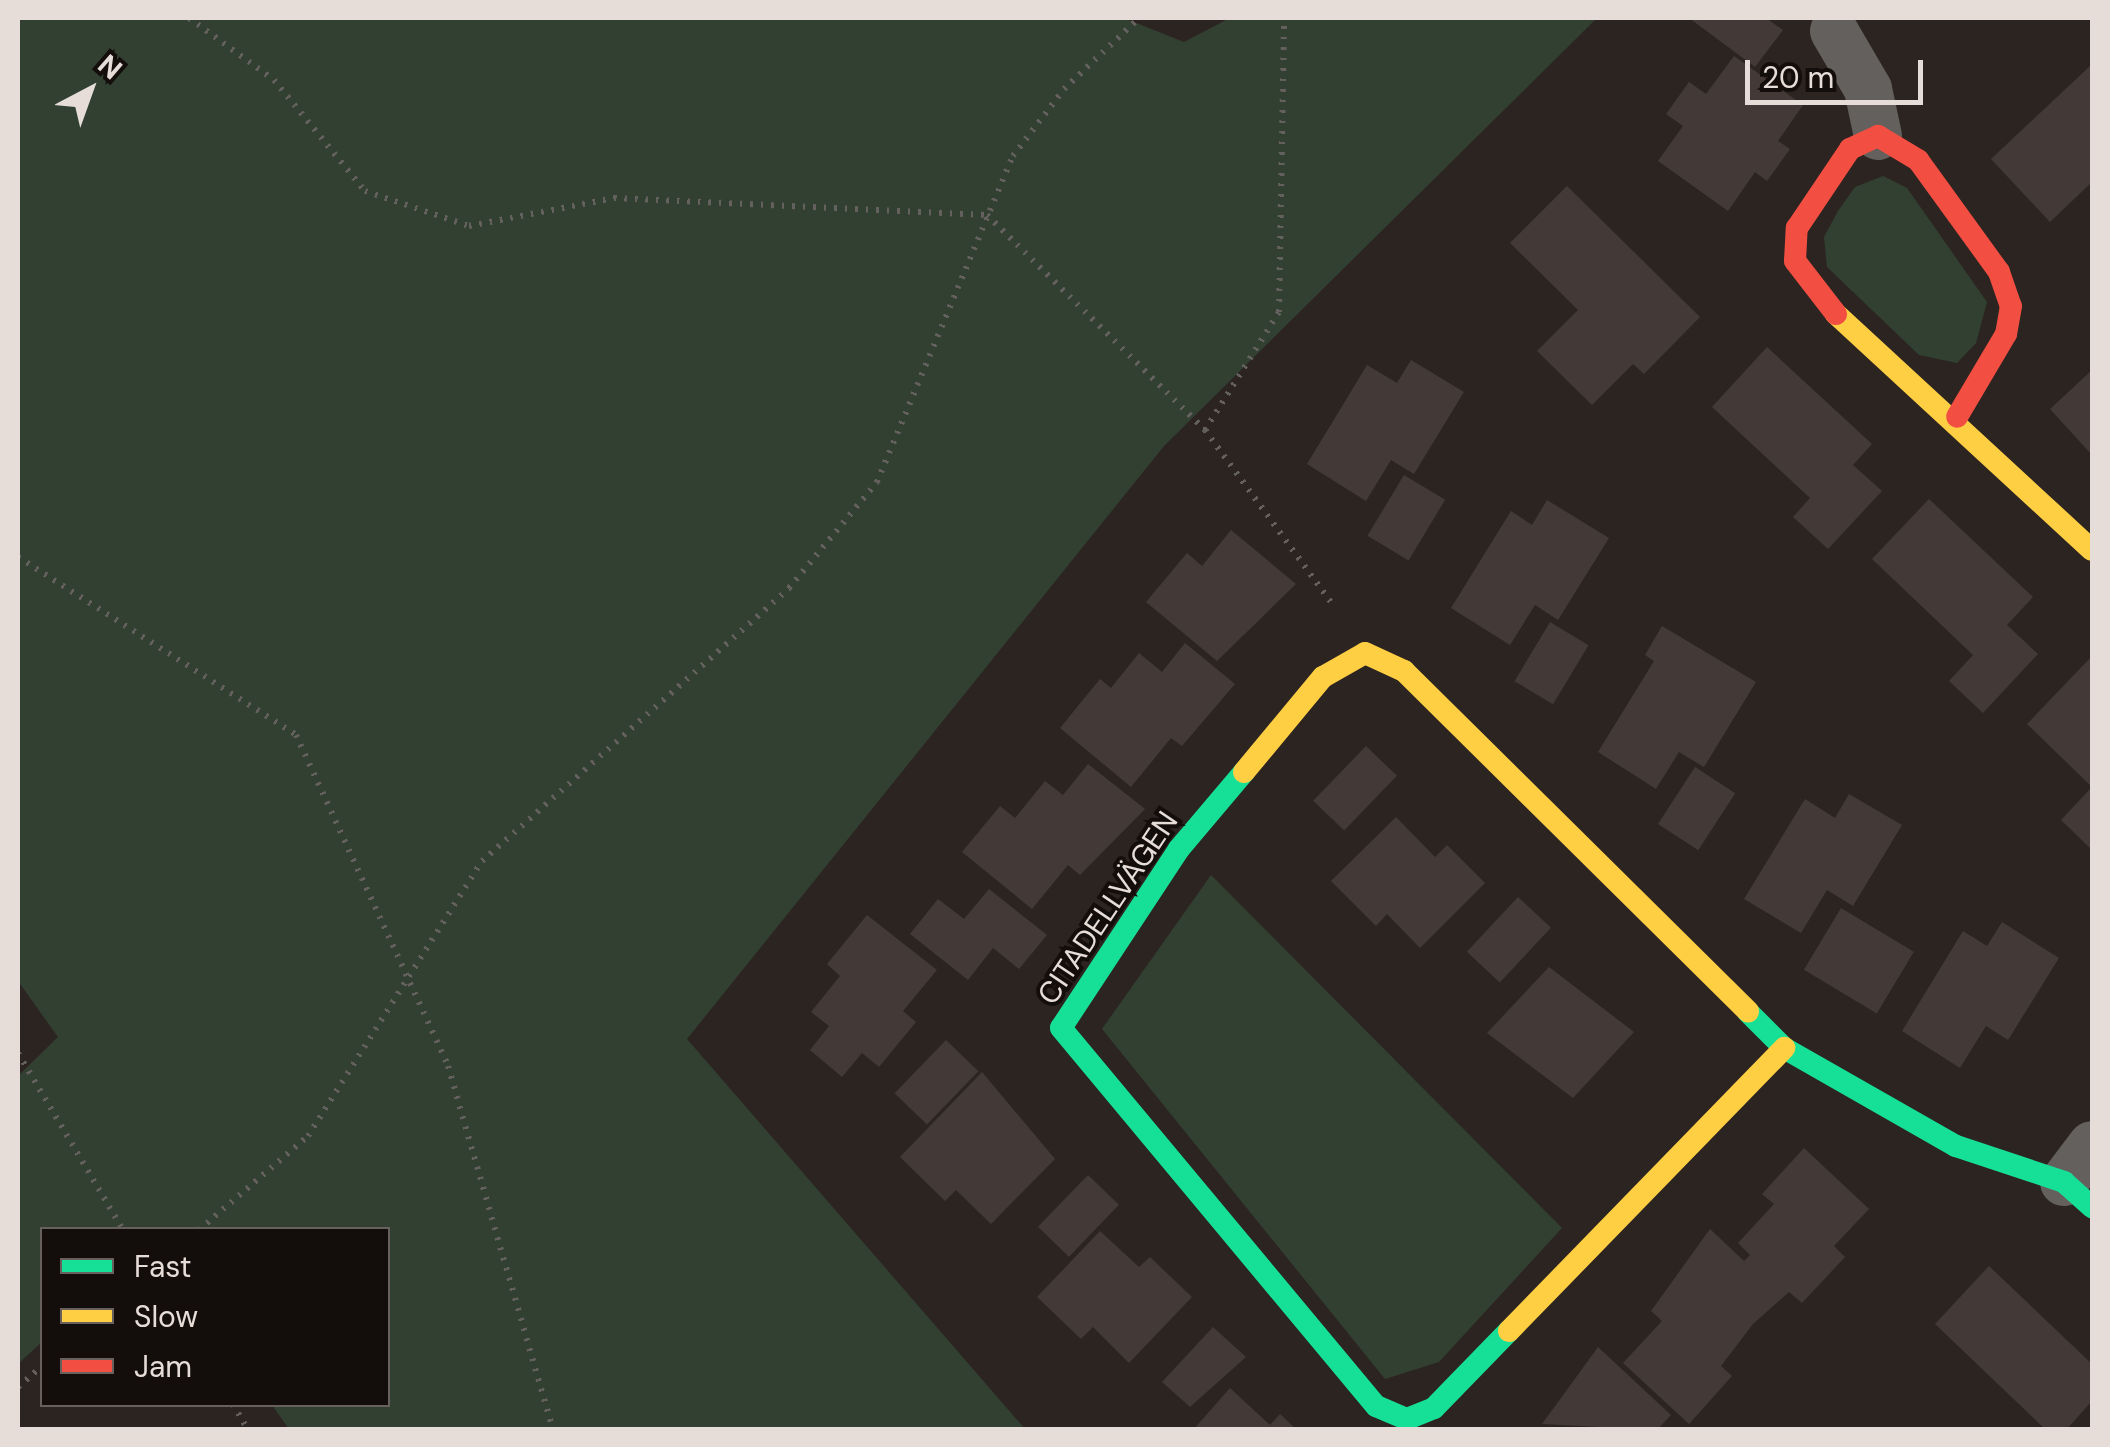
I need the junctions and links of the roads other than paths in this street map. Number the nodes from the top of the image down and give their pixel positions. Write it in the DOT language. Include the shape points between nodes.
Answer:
graph roads {
  1 [pos="1834,30"];
  2 [pos="1878,136"];
  3 [pos="1957,417"];
  4 [pos="2092,550"];
  5 [pos="1784,1048"];
  6 [pos="2092,1145"];
  7 [pos="2078,1195"];
  1 -- 2 [label="street" via="1868,89"];
  2 -- 3 [label="street" via="1918,160 1999,272 2011,306 2006,334"];
  2 -- 3 [label="street" via="1850,149 1829,179 1797,228 1795,261 1808,288"];
  3 -- 4 [label="street"];
  5 -- 5 [label="street, CITADELLVÄGEN" via="1404,671 1365,653 1323,677 1179,849 1061,1028 1376,1406 1407,1419 1434,1408"];
  5 -- 7 [label="street" via="1956,1146"];
  6 -- 7 [label="street"];
}
